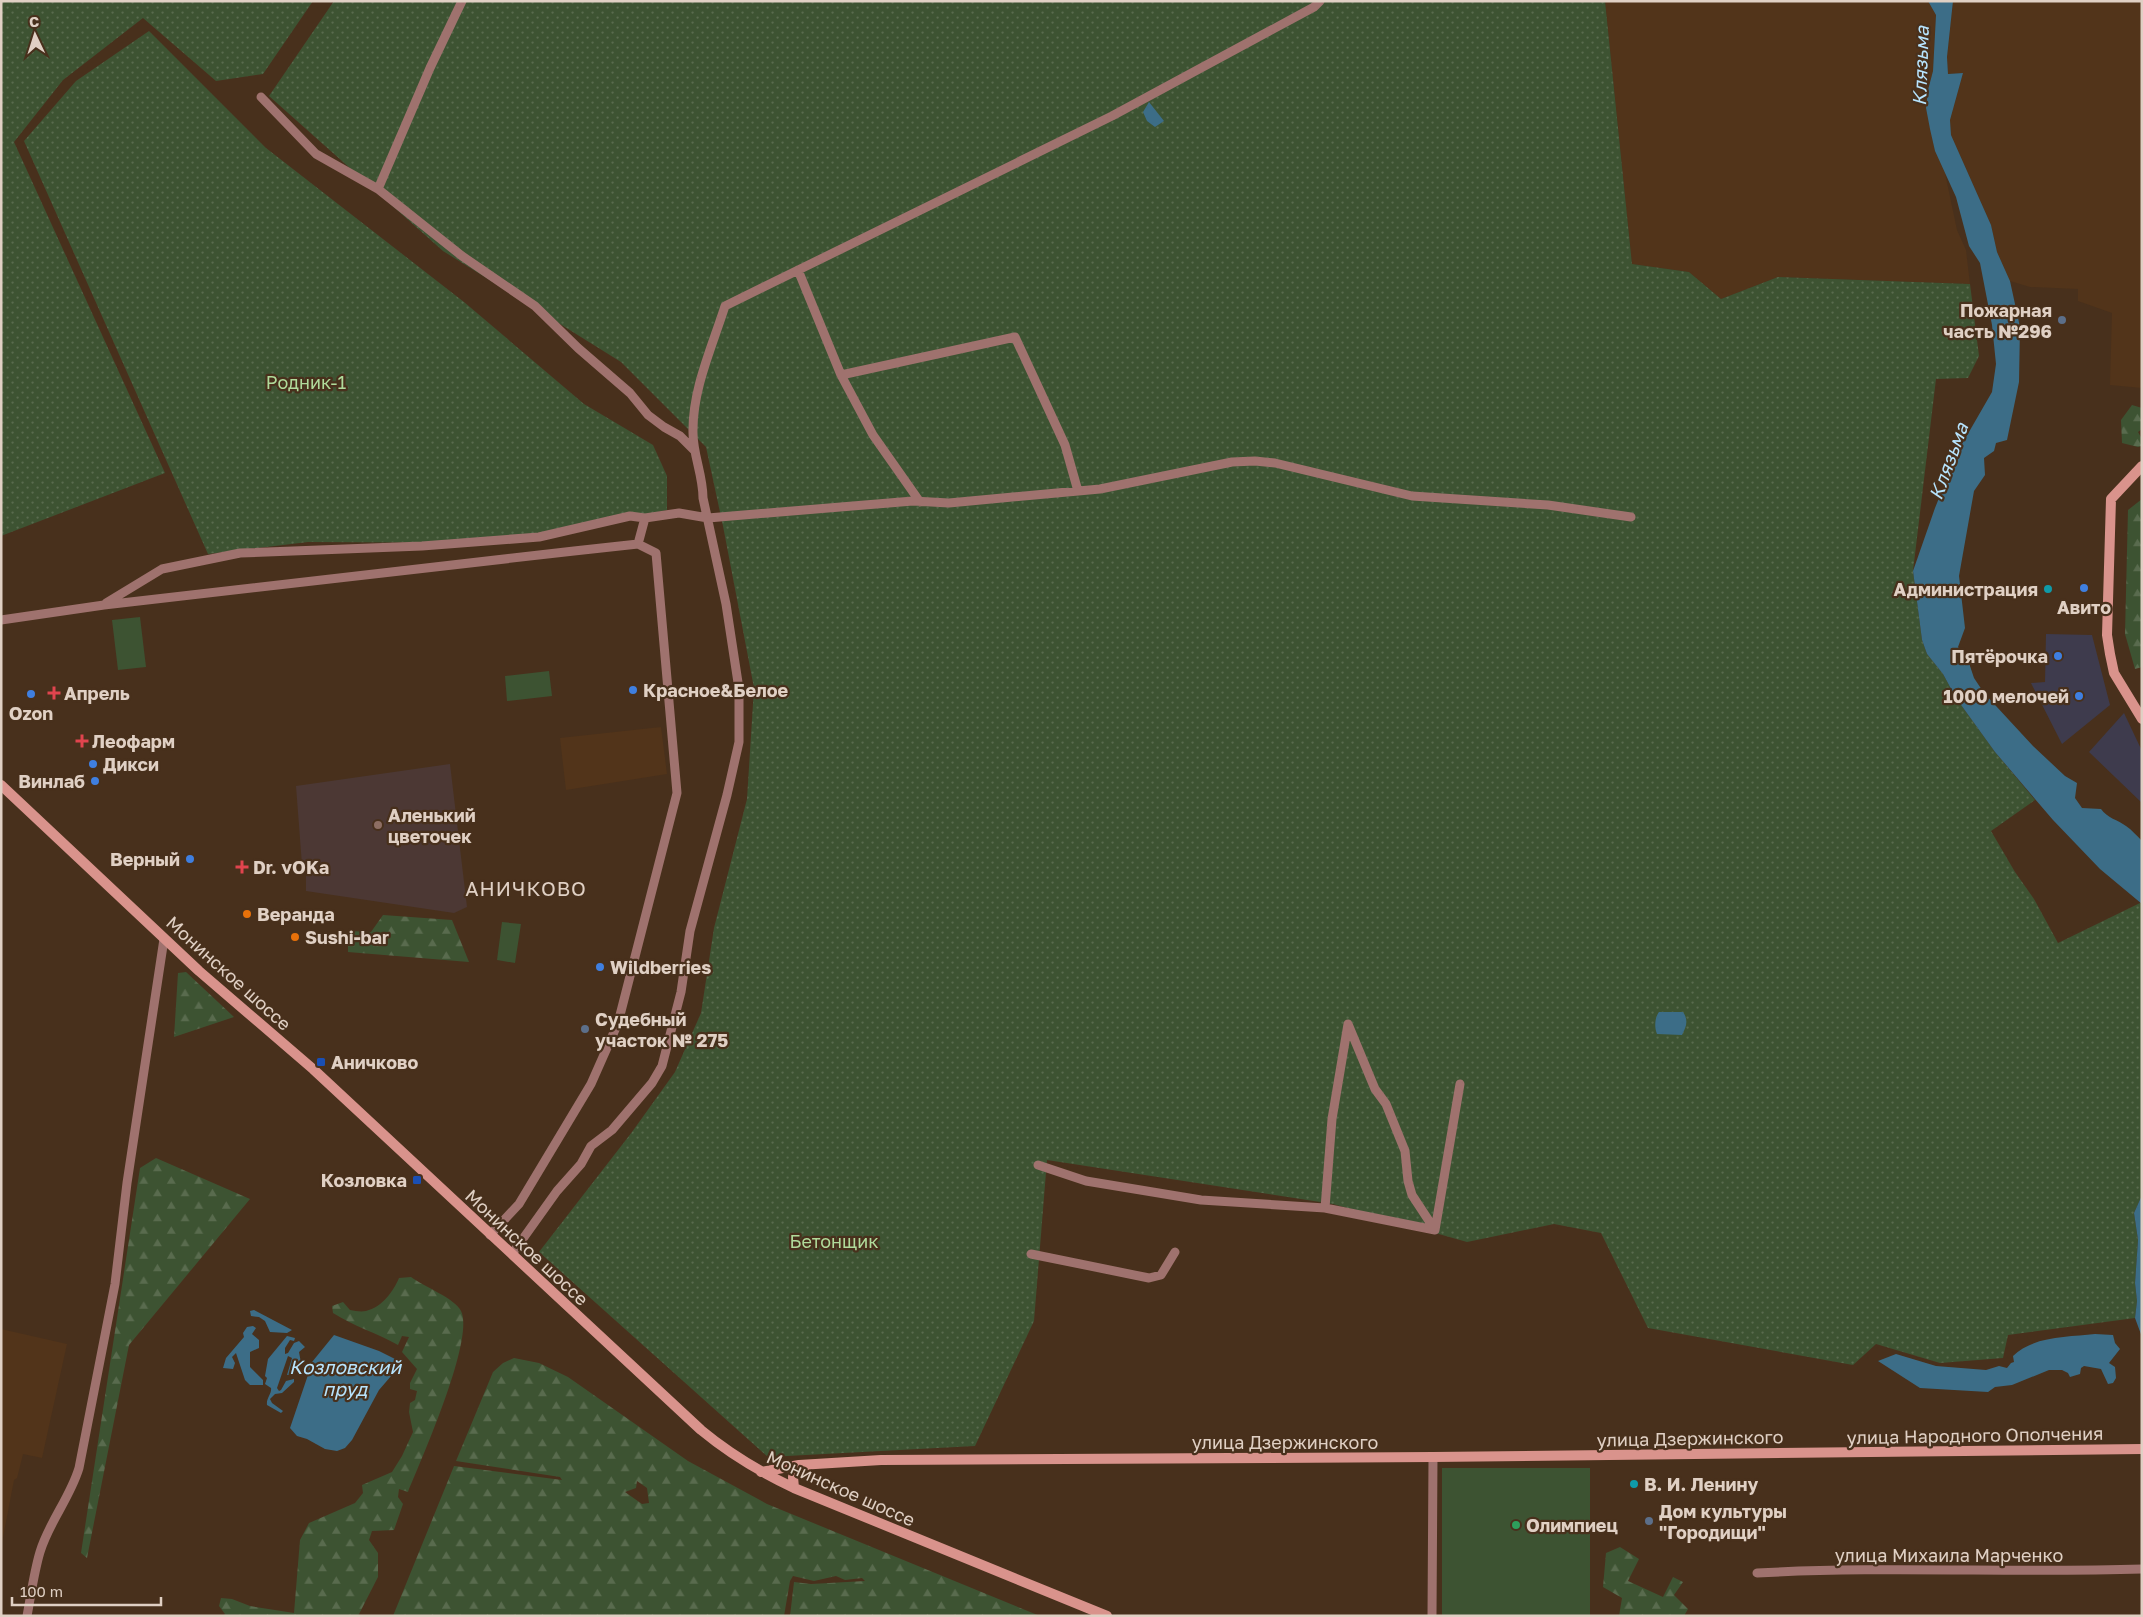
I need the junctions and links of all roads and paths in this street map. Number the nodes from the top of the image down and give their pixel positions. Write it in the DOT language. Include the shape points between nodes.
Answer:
graph roads {
  1 [pos="462,1"];
  2 [pos="1320,1"];
  3 [pos="261,97"];
  4 [pos="378,189"];
  5 [pos="798,270"];
  6 [pos="841,375"];
  7 [pos="694,450"];
  8 [pos="2142,466"];
  9 [pos="1078,490"];
  10 [pos="920,502"];
  11 [pos="1632,517"];
  12 [pos="645,518"];
  13 [pos="708,518"];
  14 [pos="638,544"];
  15 [pos="104,605"];
  16 [pos="1,620"];
  17 [pos="2142,719"];
  18 [pos="1,785"];
  19 [pos="164,939"];
  20 [pos="1460,1084"];
  21 [pos="1038,1165"];
  22 [pos="1325,1208"];
  23 [pos="1435,1230"];
  24 [pos="490,1235"];
  25 [pos="1175,1252"];
  26 [pos="512,1254"];
  27 [pos="1031,1254"];
  28 [pos="2142,1449"];
  29 [pos="1809,1454"];
  30 [pos="1433,1457"];
  31 [pos="814,1464"];
  32 [pos="761,1472"];
  33 [pos="794,1488"];
  34 [pos="2142,1569"];
  35 [pos="1757,1573"];
  36 [pos="27,1616"];
  37 [pos="1107,1616"];
  38 [pos="1432,1616"];
  1 -- 4 [label="street"];
  2 -- 5 [label="street" via="1112,116"];
  3 -- 4 [label="street" via="316,154"];
  4 -- 7 [label="street" via="462,256 536,306 630,393 648,415 680,436"];
  5 -- 6 [label="street"];
  5 -- 7 [label="street" via="725,306 700,382 693,432"];
  6 -- 9 [label="street" via="1015,337 1065,445"];
  6 -- 10 [label="street" via="873,435"];
  7 -- 13 [label="street"];
  8 -- 17 [label="street" via="2112,499 2107,635 2114,673"];
  9 -- 10 [label="street" via="949,503"];
  9 -- 11 [label="street" via="1232,462 1255,461 1412,496 1548,505"];
  10 -- 13 [label="street"];
  12 -- 13 [label="street" via="679,513"];
  12 -- 14 [label="street"];
  12 -- 15 [label="street" via="630,516 539,538 422,546 240,552 162,569"];
  13 -- 26 [label="street" via="739,689 738,742 690,931 681,992 662,1066 652,1083 612,1130 591,1146 581,1164 557,1190"];
  14 -- 15 [label="street"];
  14 -- 24 [label="street" via="656,553 677,793 618,1023 591,1084 519,1204"];
  15 -- 16 [label="street"];
  18 -- 19 [label="street, Монинское шоссе"];
  19 -- 24 [label="street, Монинское шоссе" via="313,1069"];
  19 -- 36 [label="street" via="115,1284 79,1468 73,1488 40,1551"];
  20 -- 23 [label="street"];
  21 -- 22 [label="street" via="1086,1181 1201,1200"];
  22 -- 23 [label="street"];
  22 -- 23 [label="street" via="1332,1119 1348,1024 1405,1151 1412,1194"];
  24 -- 26 [label="street, Монинское шоссе"];
  25 -- 27 [label="street" via="1161,1275 1149,1278"];
  26 -- 32 [label="street, Монинское шоссе" via="701,1430"];
  28 -- 29 [label="street, улица Народного Ополчения"];
  29 -- 30 [label="street, улица Дзержинского"];
  30 -- 31 [label="street, улица Дзержинского" via="881,1460"];
  30 -- 38 [label="street"];
  31 -- 32 [label="street, улица Дзержинского"];
  31 -- 33 [label="street" via="796,1471"];
  32 -- 33 [label="street, Монинское шоссе"];
  33 -- 37 [label="street, Монинское шоссе"];
  34 -- 35 [label="street, улица Михаила Марченко"];
}
